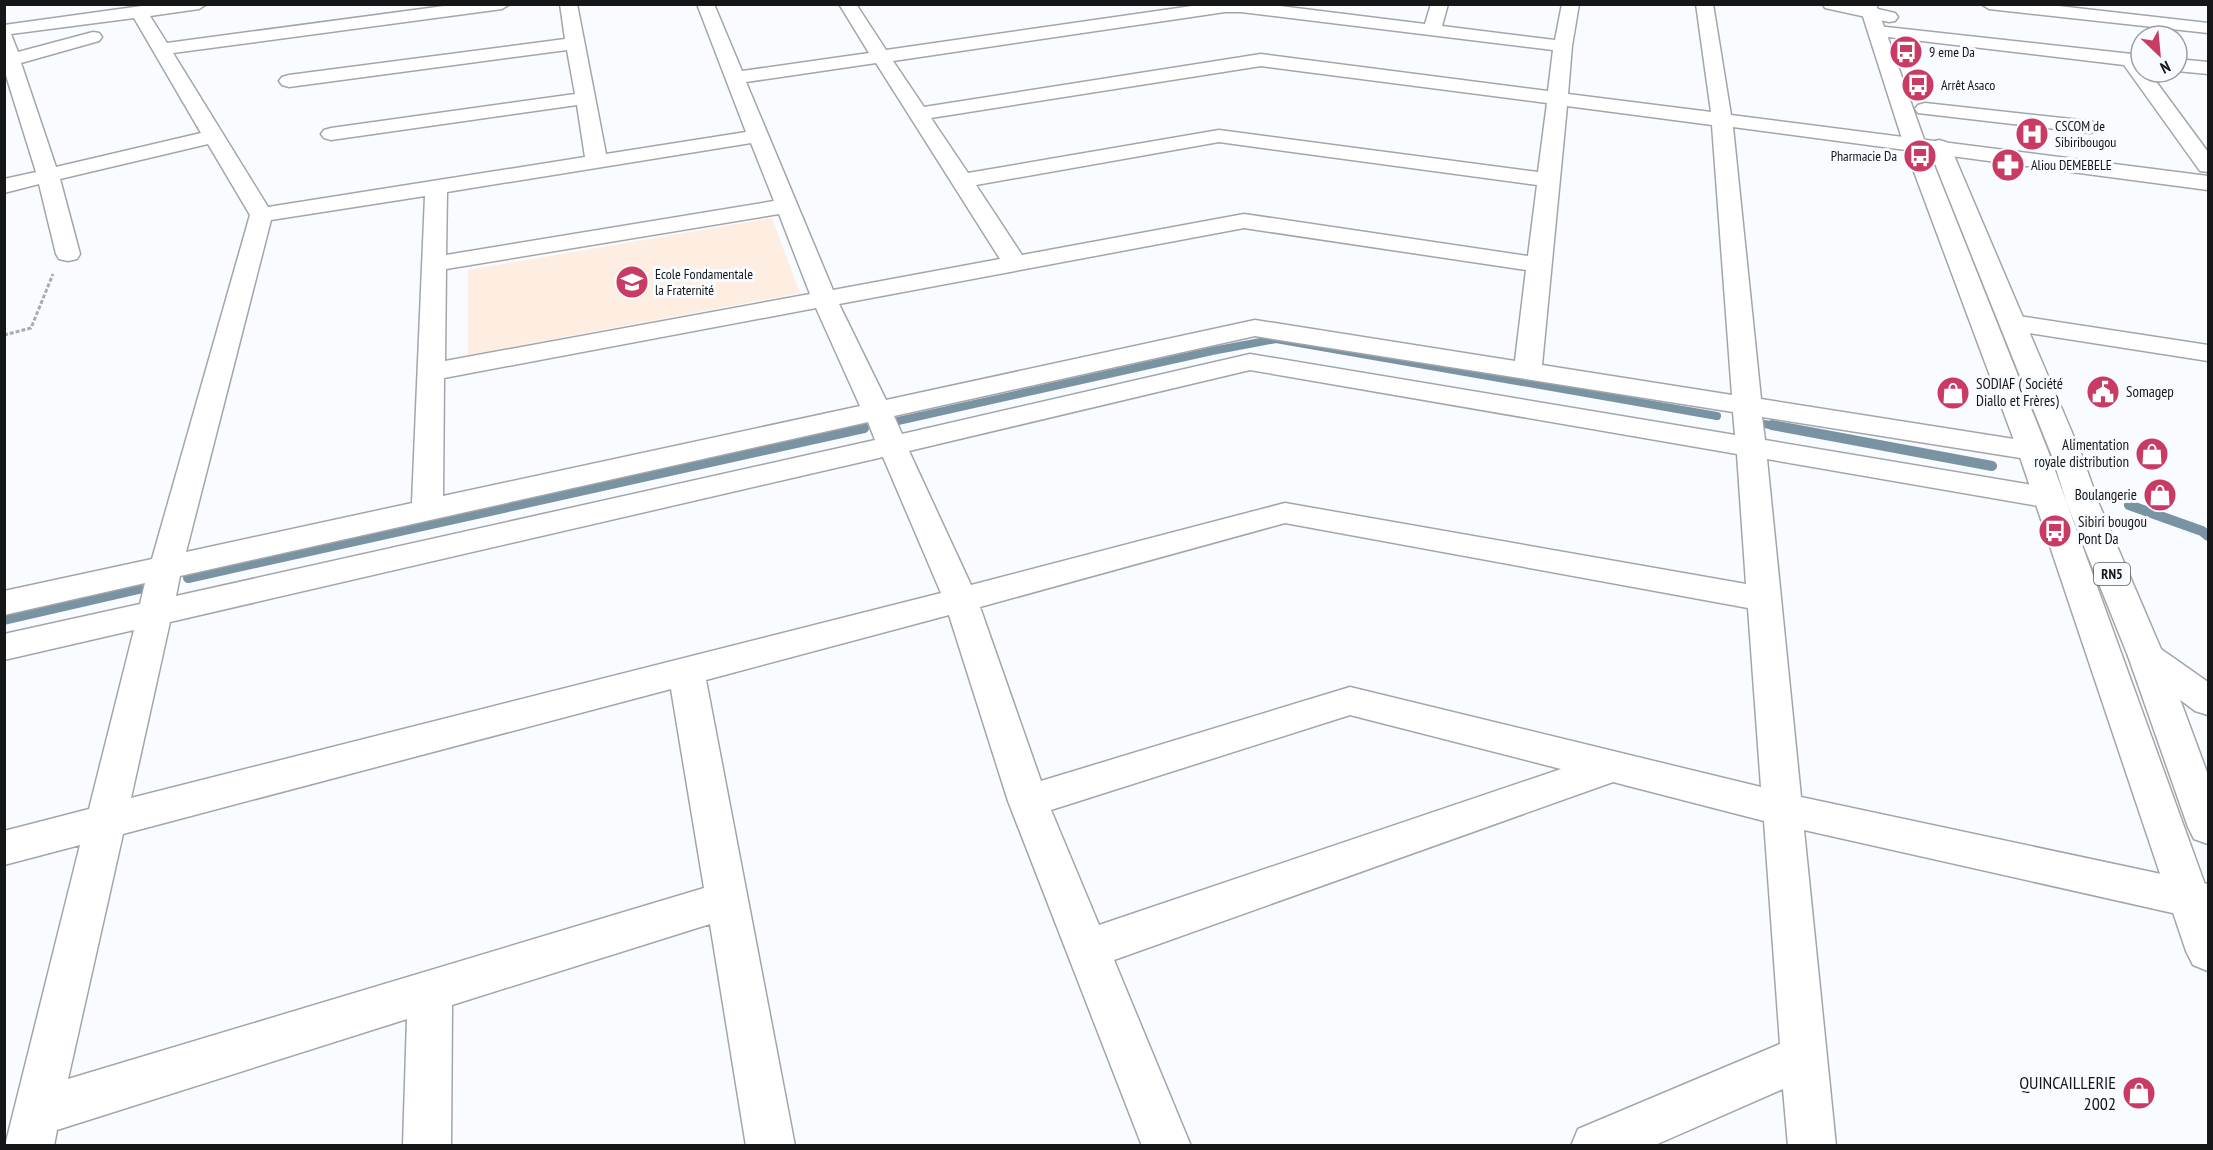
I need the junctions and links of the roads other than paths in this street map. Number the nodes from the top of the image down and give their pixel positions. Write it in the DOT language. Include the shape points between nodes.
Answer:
graph roads {
  1 [pos="199,4"];
  2 [pos="502,4"];
  3 [pos="568,4"];
  4 [pos="705,4"];
  5 [pos="1440,4"];
  6 [pos="1571,4"];
  7 [pos="1704,4"];
  8 [pos="1831,4"];
  9 [pos="1989,4"];
  10 [pos="2181,4"];
  11 [pos="854,6"];
  12 [pos="1285,8"];
  13 [pos="1154,11"];
  14 [pos="146,14"];
  15 [pos="1881,17"];
  16 [pos="4,30"];
  17 [pos="1432,30"];
  18 [pos="2205,31"];
  19 [pos="4,38"];
  20 [pos="575,43"];
  21 [pos="1563,46"];
  22 [pos="162,49"];
  23 [pos="880,56"];
  24 [pos="2129,59"];
  25 [pos="11,60"];
  26 [pos="2189,66"];
  27 [pos="2208,68"];
  28 [pos="734,78"];
  29 [pos="289,81"];
  30 [pos="2152,84"];
  31 [pos="1557,97"];
  32 [pos="585,98"];
  33 [pos="1925,109"];
  34 [pos="918,114"];
  35 [pos="1722,119"];
  36 [pos="2090,127"];
  37 [pos="332,134"];
  38 [pos="214,136"];
  39 [pos="758,136"];
  40 [pos="1915,145"];
  41 [pos="1940,148"];
  42 [pos="597,162"];
  43 [pos="2208,166"];
  44 [pos="48,176"];
  45 [pos="1548,180"];
  46 [pos="962,181"];
  47 [pos="2208,183"];
  48 [pos="4,186"];
  49 [pos="436,188"];
  50 [pos="786,206"];
  51 [pos="261,216"];
  52 [pos="68,254"];
  53 [pos="1015,263"];
  54 [pos="434,264"];
  55 [pos="1539,265"];
  56 [pos="824,298"];
  57 [pos="2012,323"];
  58 [pos="2208,352"];
  59 [pos="1528,369"];
  60 [pos="431,372"];
  61 [pos="1747,404"];
  62 [pos="877,411"];
  63 [pos="891,446"];
  64 [pos="1750,446"];
  65 [pos="2033,450"];
  66 [pos="2050,498"];
  67 [pos="427,510"];
  68 [pos="166,567"];
  69 [pos="1764,599"];
  70 [pos="961,600"];
  71 [pos="4,603"];
  72 [pos="155,612"];
  73 [pos="4,647"];
  74 [pos="2146,656"];
  75 [pos="686,670"];
  76 [pos="2208,701"];
  77 [pos="1612,767"];
  78 [pos="1028,801"];
  79 [pos="1782,809"];
  80 [pos="106,822"];
  81 [pos="2208,827"];
  82 [pos="4,848"];
  83 [pos="727,900"];
  84 [pos="2200,902"];
  85 [pos="1088,949"];
  86 [pos="2208,951"];
  87 [pos="430,991"];
  88 [pos="1804,1057"];
  89 [pos="33,1129"];
  90 [pos="427,1146"];
  91 [pos="771,1146"];
  92 [pos="1167,1146"];
  93 [pos="1595,1146"];
  94 [pos="1812,1146"];
  1 -- 14 [label="main road"];
  2 -- 22 [label="main road"];
  3 -- 20 [label="main road"];
  4 -- 28 [label="main road"];
  5 -- 17 [label="main road"];
  6 -- 21 [label="main road"];
  7 -- 35 [label="main road"];
  8 -- 15 [label="main road"];
  9 -- 18 [label="main road"];
  10 -- 18 [label="main road"];
  11 -- 23 [label="main road"];
  12 -- 13 [label="main road"];
  12 -- 17 [label="main road"];
  13 -- 23 [label="main road"];
  14 -- 16 [label="main road"];
  14 -- 22 [label="main road"];
  14 -- 25 [label="main road" via="83,39"];
  15 -- 24 [label="main road"];
  15 -- 33 [label="main road, RN5"];
  15 -- 40 [label="main road, RN5"];
  17 -- 21 [label="main road"];
  19 -- 25 [label="main road"];
  20 -- 29 [label="main road"];
  20 -- 32 [label="main road"];
  21 -- 31 [label="main road"];
  22 -- 38 [label="main road"];
  23 -- 28 [label="main road"];
  23 -- 34 [label="main road"];
  25 -- 44 [label="main road"];
  26 -- 27 [label="main road"];
  28 -- 39 [label="main road"];
  30 -- 43 [label="main road"];
  31 -- 34 [label="main road" via="1248,60"];
  31 -- 35 [label="main road"];
  31 -- 45 [label="main road"];
  32 -- 37 [label="main road"];
  32 -- 42 [label="main road"];
  33 -- 36 [label="main road"];
  33 -- 41 [label="main road, RN5"];
  34 -- 46 [label="main road"];
  35 -- 40 [label="main road"];
  35 -- 61 [label="main road"];
  38 -- 44 [label="main road"];
  38 -- 51 [label="main road"];
  39 -- 42 [label="main road"];
  39 -- 50 [label="main road"];
  40 -- 41 [label="main road"];
  40 -- 65 [label="main road, RN5"];
  41 -- 47 [label="main road"];
  41 -- 57 [label="main road, RN5"];
  42 -- 49 [label="main road"];
  44 -- 48 [label="main road"];
  44 -- 52 [label="main road"];
  45 -- 46 [label="main road" via="1219,136"];
  45 -- 55 [label="main road"];
  46 -- 53 [label="main road"];
  49 -- 51 [label="main road"];
  49 -- 54 [label="main road"];
  50 -- 54 [label="main road"];
  50 -- 56 [label="main road"];
  51 -- 68 [label="main road"];
  53 -- 55 [label="main road" via="1244,221"];
  53 -- 56 [label="main road"];
  54 -- 60 [label="main road"];
  55 -- 59 [label="main road"];
  56 -- 60 [label="main road"];
  56 -- 62 [label="main road"];
  57 -- 58 [label="main road"];
  57 -- 74 [label="main road, RN5"];
  59 -- 61 [label="main road"];
  59 -- 62 [label="main road" via="1255,328"];
  60 -- 67 [label="main road"];
  61 -- 64 [label="main road"];
  61 -- 65 [label="main road"];
  62 -- 63 [label="main road"];
  62 -- 67 [label="main road"];
  63 -- 64 [label="main road" via="1250,362"];
  63 -- 70 [label="main road"];
  63 -- 72 [label="main road"];
  64 -- 66 [label="main road"];
  64 -- 69 [label="main road"];
  65 -- 66 [label="main road, RN5"];
  66 -- 84 [label="main road, RN5"];
  67 -- 68 [label="main road"];
  68 -- 71 [label="main road"];
  68 -- 72 [label="main road"];
  69 -- 70 [label="main road" via="1285,513"];
  69 -- 79 [label="main road"];
  70 -- 75 [label="main road"];
  70 -- 78 [label="main road"];
  72 -- 73 [label="main road"];
  72 -- 80 [label="main road"];
  74 -- 76 [label="main road"];
  74 -- 81 [label="main road, RN5"];
  75 -- 80 [label="main road"];
  75 -- 83 [label="main road"];
  77 -- 78 [label="main road" via="1350,701"];
  77 -- 79 [label="main road"];
  77 -- 85 [label="main road"];
  78 -- 85 [label="main road"];
  79 -- 84 [label="main road"];
  79 -- 88 [label="main road"];
  80 -- 82 [label="main road"];
  80 -- 89 [label="main road"];
  83 -- 87 [label="main road"];
  83 -- 91 [label="main road"];
  84 -- 86 [label="main road, RN5"];
  85 -- 92 [label="main road"];
  87 -- 89 [label="main road"];
  87 -- 90 [label="main road"];
  88 -- 93 [label="main road"];
  88 -- 94 [label="main road"];
}
